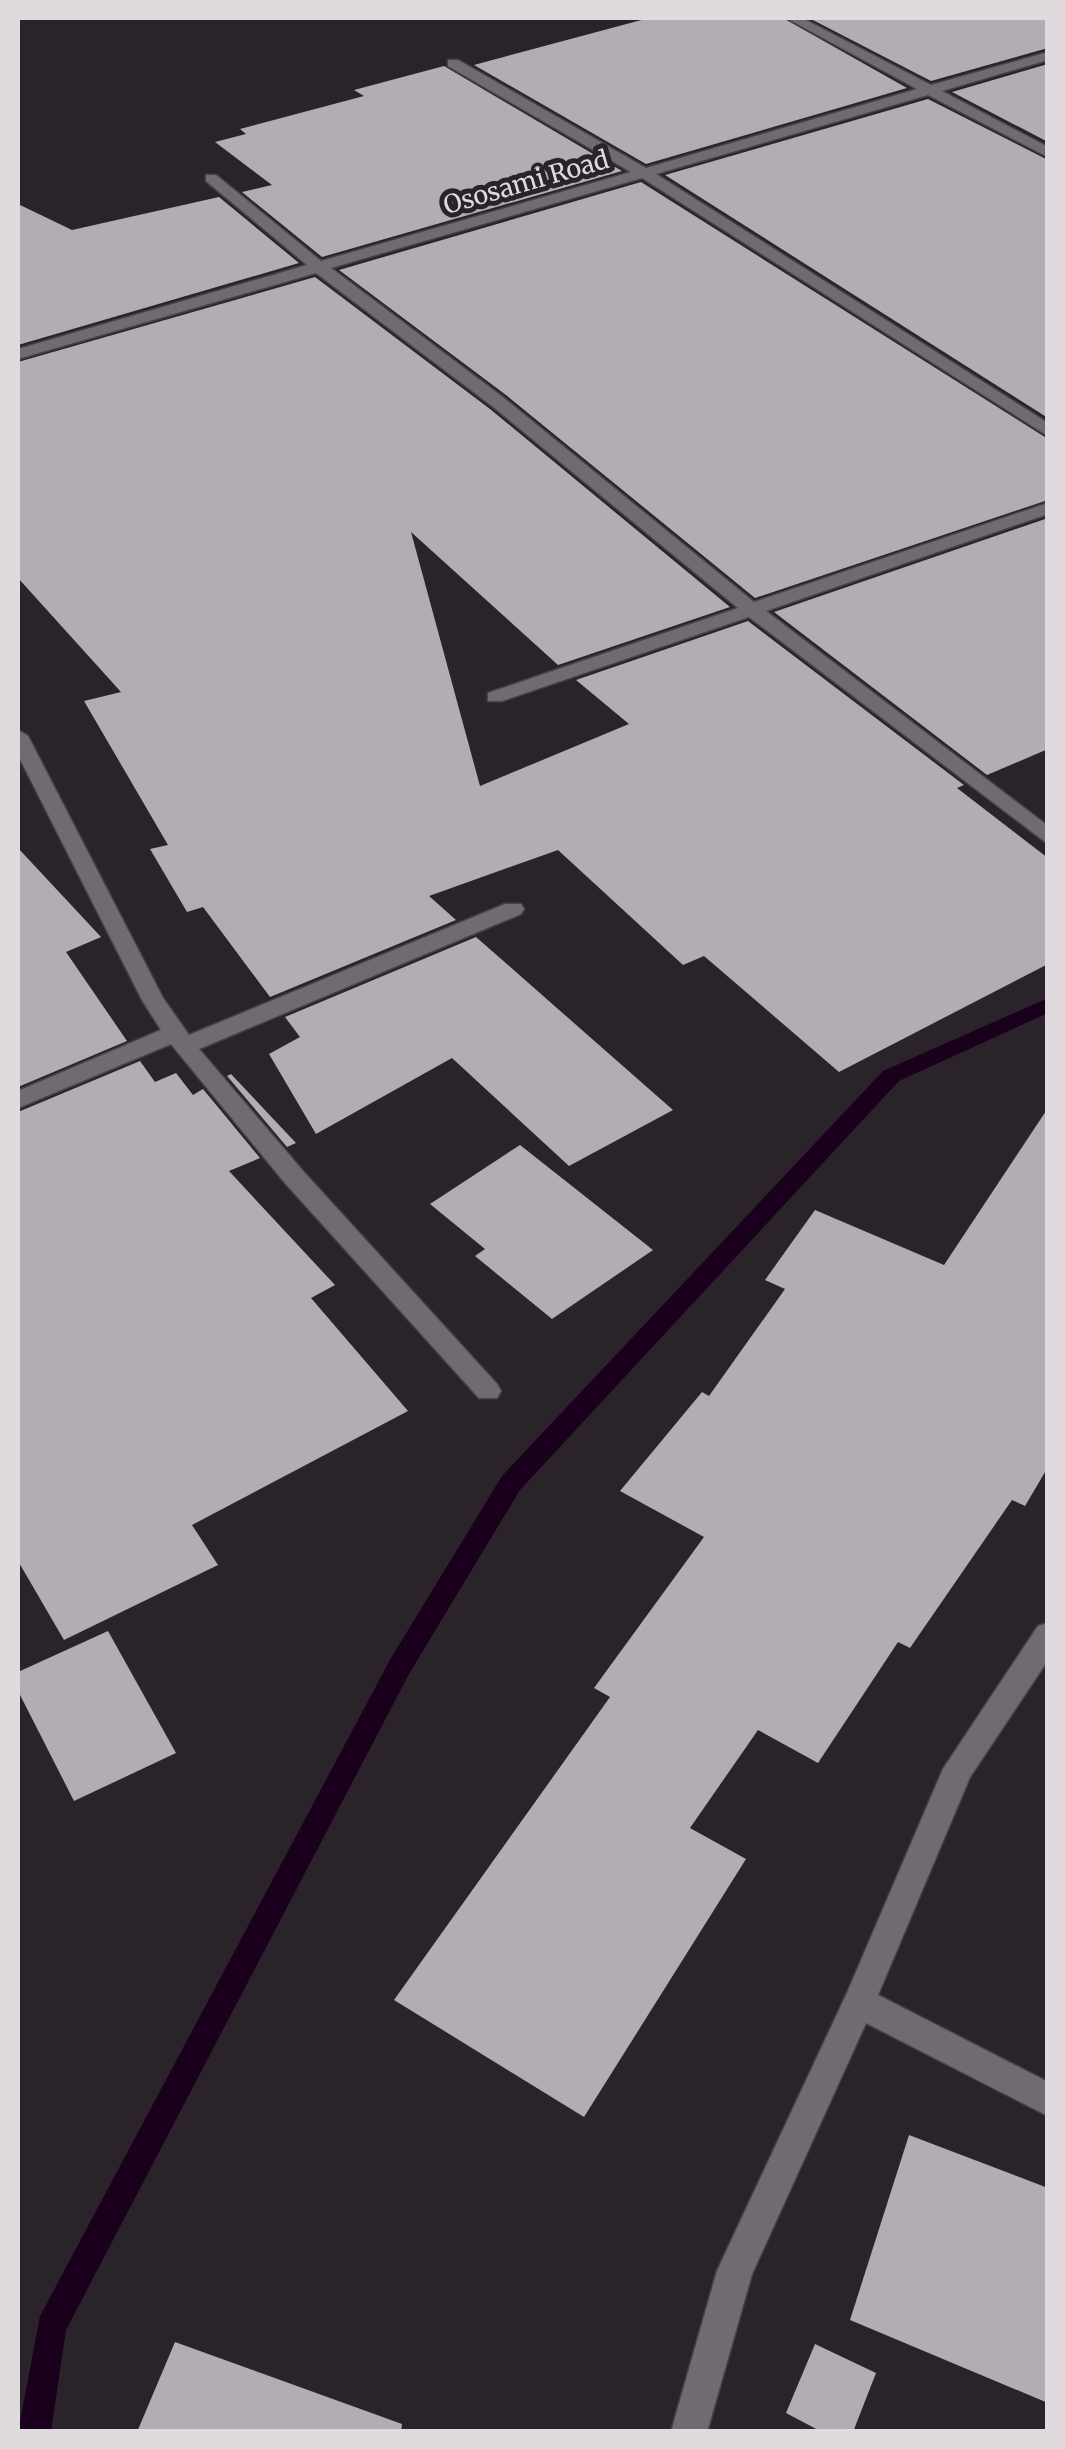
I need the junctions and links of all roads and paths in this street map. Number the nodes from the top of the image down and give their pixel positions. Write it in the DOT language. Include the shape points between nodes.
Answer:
graph roads {
  1 [pos="792,18"];
  2 [pos="1048,56"];
  3 [pos="453,63"];
  4 [pos="933,89"];
  5 [pos="1048,153"];
  6 [pos="646,174"];
  7 [pos="211,178"];
  8 [pos="320,268"];
  9 [pos="18,354"];
  10 [pos="1048,431"];
  11 [pos="1048,508"];
  12 [pos="750,608"];
  13 [pos="495,697"];
  14 [pos="18,736"];
  15 [pos="1048,837"];
  16 [pos="513,909"];
  17 [pos="180,1040"];
  18 [pos="18,1100"];
  19 [pos="488,1391"];
  20 [pos="1048,1635"];
  21 [pos="859,2002"];
  22 [pos="1048,2100"];
  23 [pos="689,2432"];
  1 -- 4 [label="street"];
  2 -- 4 [label="street, Ososami Road"];
  3 -- 6 [label="street"];
  4 -- 5 [label="street"];
  4 -- 6 [label="street, Ososami Road"];
  6 -- 8 [label="street, Ososami Road"];
  6 -- 10 [label="street"];
  7 -- 8 [label="street"];
  8 -- 9 [label="street, Ososami Road"];
  8 -- 12 [label="street" via="498,402"];
  11 -- 12 [label="street"];
  12 -- 13 [label="street"];
  12 -- 15 [label="street"];
  14 -- 17 [label="street" via="153,1000"];
  16 -- 17 [label="street"];
  17 -- 18 [label="street"];
  17 -- 19 [label="street"];
  20 -- 21 [label="street" via="958,1769"];
  21 -- 22 [label="street"];
  21 -- 23 [label="street" via="735,2271"];
}
